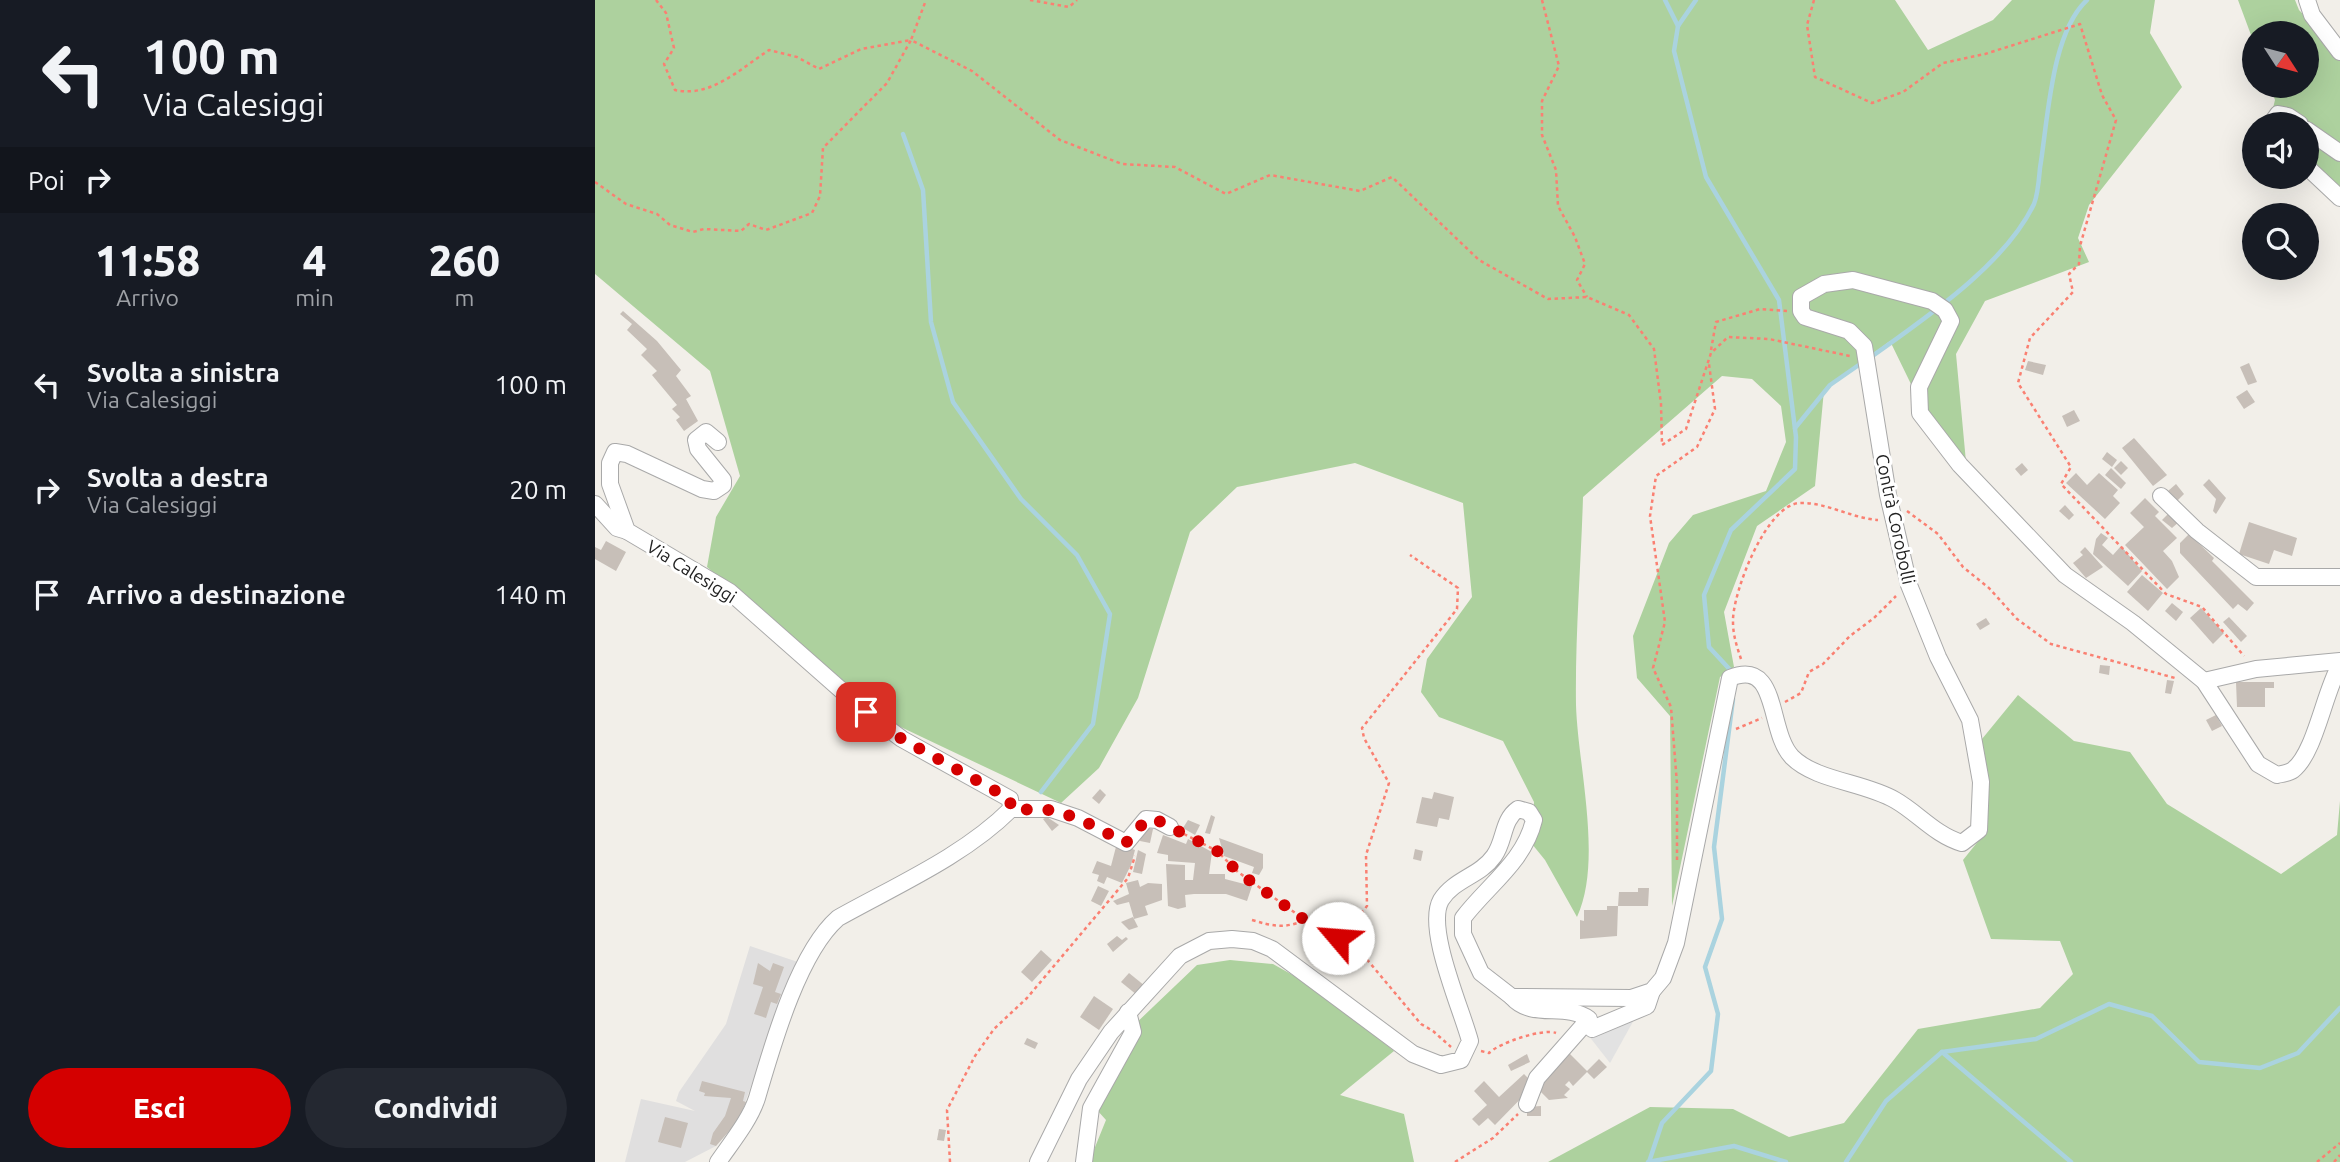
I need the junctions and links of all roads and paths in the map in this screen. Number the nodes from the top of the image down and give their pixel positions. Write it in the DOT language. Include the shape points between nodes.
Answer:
graph roads {
  1 [pos="656,0"];
  2 [pos="926,0"];
  3 [pos="1030,0"];
  4 [pos="1077,0"];
  5 [pos="1542,0"];
  6 [pos="1814,0"];
  7 [pos="2307,0"];
  8 [pos="911,40"];
  9 [pos="2340,52"];
  10 [pos="2319,138"];
  11 [pos="2340,153"];
  12 [pos="2319,178"];
  13 [pos="595,182"];
  14 [pos="2340,198"];
  15 [pos="1587,297"];
  16 [pos="1801,312"];
  17 [pos="1711,353"];
  18 [pos="1851,356"];
  19 [pos="718,442"];
  20 [pos="1888,495"];
  21 [pos="2161,496"];
  22 [pos="595,504"];
  23 [pos="1893,517"];
  24 [pos="627,531"];
  25 [pos="1410,555"];
  26 [pos="2340,577"];
  27 [pos="1909,584"];
  28 [pos="2340,663"];
  29 [pos="2256,669"];
  30 [pos="1739,675"];
  31 [pos="2204,681"];
  32 [pos="1772,710"];
  33 [pos="1720,735"];
  34 [pos="1011,809"];
  35 [pos="1170,827"];
  36 [pos="1134,835"];
  37 [pos="1677,864"];
  38 [pos="1252,920"];
  39 [pos="1305,920"];
  40 [pos="1652,991"];
  41 [pos="1512,997"];
  42 [pos="1128,1012"];
  43 [pos="1592,1029"];
  44 [pos="1569,1038"];
  45 [pos="1469,1048"];
  46 [pos="1527,1104"];
  47 [pos="2340,1143"];
  48 [pos="2340,1155"];
  49 [pos="718,1162"];
  50 [pos="950,1162"];
  51 [pos="1038,1162"];
  52 [pos="1084,1162"];
  53 [pos="1455,1162"];
  54 [pos="2317,1162"];
  55 [pos="2334,1162"];
  1 -- 8 [label="path" via="666,13 674,48 664,64 675,90 690,93 720,84 769,50 819,69 861,49"];
  2 -- 8 [label="path"];
  3 -- 4 [label="path" via="1069,7"];
  5 -- 15 [label="path" via="1559,66 1542,101 1542,135 1556,170 1558,206 1585,264 1577,280"];
  6 -- 29 [label="path" via="1807,25 1815,77 1872,103 1903,92 1943,63 2080,24 2102,95 2116,120 2080,246 2079,264 2069,274 2073,292 2030,338 2018,383 2071,467 2061,484 2167,594 2201,607"];
  7 -- 9 [label="street" via="2312,15"];
  8 -- 13 [label="path" via="887,83 823,148 820,196 812,213 766,230 749,224 741,231 693,232 626,204"];
  8 -- 15 [label="path" via="972,71 1061,140 1122,164 1175,167 1226,194 1270,175 1360,191 1392,177 1479,260 1548,299"];
  10 -- 11 [label="street"];
  12 -- 14 [label="street"];
  15 -- 17 [label="path" via="1629,315 1654,349 1662,444 1686,429"];
  16 -- 17 [label="path" via="1760,309 1716,322"];
  16 -- 20 [label="street, Contrà Corobolli" via="1849,331 1864,346"];
  16 -- 31 [label="street" via="1801,297 1825,285 1853,280 1939,306 1951,321 1919,387 1920,413 1960,465 2065,575 2133,622"];
  17 -- 18 [label="path" via="1728,337 1769,339"];
  17 -- 37 [label="path" via="1715,410 1697,446 1656,476 1650,516 1665,622 1653,668 1671,707"];
  19 -- 24 [label="street, Via Calesiggi" via="706,432 696,440 723,480 714,491 615,452 610,484"];
  20 -- 23 [label="street, Contrà Corobolli"];
  20 -- 31 [label="path" via="1938,534 1963,567 2017,619 2051,644 2172,677"];
  21 -- 26 [label="street" via="2256,577"];
  22 -- 24 [label="street" via="617,528"];
  23 -- 27 [label="street, Contrà Corobolli"];
  23 -- 30 [label="path" via="1867,519 1799,503 1780,510 1757,547 1739,591 1733,621"];
  24 -- 34 [label="street, Via Calesiggi" via="730,592 883,725 1010,799"];
  25 -- 39 [label="path" via="1458,588 1457,609 1362,728 1389,783 1366,855 1367,906 1349,928 1330,929"];
  27 -- 32 [label="path" via="1809,672 1801,693"];
  27 -- 32 [label="street, Contrà Corobolli" via="1970,720 1981,782 1979,830 1974,836 1962,843 1947,838 1895,800 1863,785 1807,769 1790,755"];
  28 -- 29 [label="street"];
  28 -- 31 [label="street" via="2305,754 2292,770 2277,775 2257,764"];
  29 -- 31 [label="street"];
  30 -- 32 [label="street, Contrà Corobolli" via="1756,676 1767,689"];
  30 -- 33 [label="street"];
  32 -- 33 [label="path" via="1756,723"];
  33 -- 40 [label="street" via="1676,943 1663,978"];
  34 -- 36 [label="street" via="1051,810 1078,818 1126,843"];
  34 -- 49 [label="street" via="934,864 827,928 774,1040 757,1099"];
  35 -- 36 [label="street" via="1146,820"];
  35 -- 39 [label="path" via="1217,851 1238,872"];
  36 -- 50 [label="path" via="1140,844 1128,878 1027,998 994,1029 962,1079 947,1110"];
  38 -- 39 [label="path" via="1276,927"];
  39 -- 45 [label="path" via="1354,944 1421,1024 1452,1048"];
  40 -- 41 [label="street" via="1631,998"];
  40 -- 43 [label="street" via="1647,1006"];
  41 -- 44 [label="street" via="1526,1009 1576,1012 1589,1019"];
  41 -- 45 [label="street" via="1481,973 1463,934 1463,918 1509,868 1530,835 1534,820 1529,812 1518,809 1510,815 1496,854 1440,901 1441,948"];
  42 -- 45 [label="street" via="1180,956 1209,941 1253,941 1272,948 1413,1054 1441,1065 1461,1060"];
  42 -- 51 [label="street" via="1079,1079"];
  42 -- 52 [label="street" via="1133,1032 1091,1108"];
  44 -- 45 [label="path" via="1549,1031 1489,1053"];
  44 -- 46 [label="street" via="1538,1077"];
  46 -- 53 [label="path" via="1493,1138"];
  47 -- 54 [label="path"];
  48 -- 55 [label="path"];
}
